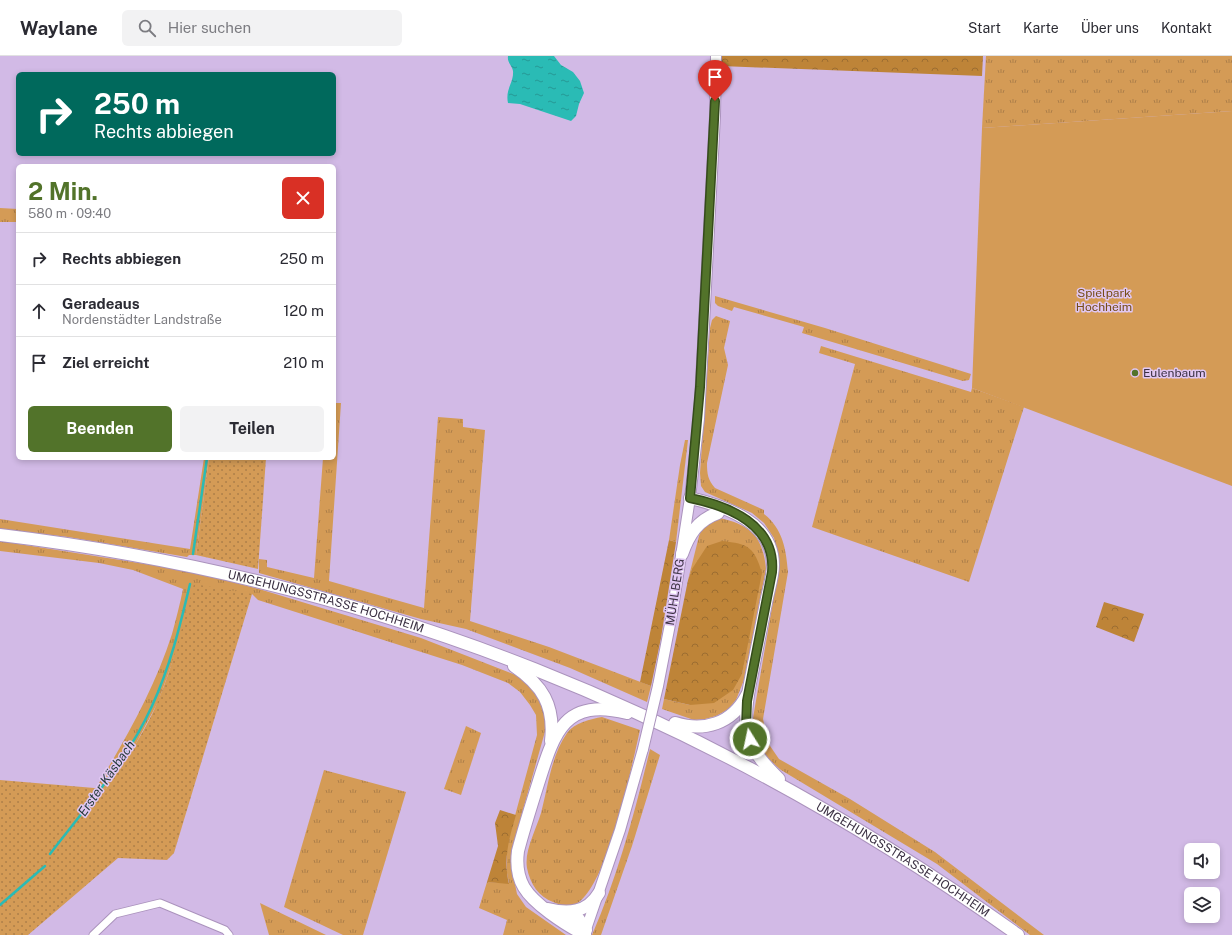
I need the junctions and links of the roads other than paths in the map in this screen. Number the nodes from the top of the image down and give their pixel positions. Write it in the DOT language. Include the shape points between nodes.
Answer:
graph roads {
  1 [pos="716,56"];
  2 [pos="690,498"];
  3 [pos="718,513"];
  4 [pos="735,514"];
  5 [pos="0,535"];
  6 [pos="682,554"];
  7 [pos="498,654"];
  8 [pos="750,686"];
  9 [pos="640,713"];
  10 [pos="658,721"];
  11 [pos="549,747"];
  12 [pos="786,787"];
  13 [pos="599,893"];
  14 [pos="544,908"];
  15 [pos="560,912"];
  16 [pos="585,933"];
  17 [pos="93,935"];
  18 [pos="229,935"];
  19 [pos="1018,935"];
  1 -- 2 [label="main road, MÜHLBERG" via="702,356"];
  2 -- 3 [label="main road" via="705,512"];
  2 -- 4 [label="main road"];
  2 -- 6 [label="main road, MÜHLBERG"];
  3 -- 4 [label="main road"];
  3 -- 6 [label="main road" via="699,523 689,537"];
  4 -- 8 [label="main road" via="749,520 761,531 769,544 772,558 772,572"];
  5 -- 7 [label="main road, UMGEHUNGSSTRASSE HOCHHEIM" via="124,553 265,583 389,617"];
  6 -- 13 [label="main road, MÜHLBERG, bridge" via="658,686 643,749"];
  7 -- 9 [label="main road, UMGEHUNGSSTRASSE HOCHHEIM"];
  7 -- 11 [label="main road" via="530,677 542,692 551,718"];
  8 -- 9 [label="main road" via="735,712 709,726 687,727"];
  8 -- 12 [label="main road" via="746,715 750,739 761,760"];
  9 -- 10 [label="main road"];
  10 -- 11 [label="main road" via="606,709 588,710 564,724"];
  10 -- 12 [label="main road"];
  11 -- 14 [label="main road" via="517,858 522,885 530,897"];
  12 -- 19 [label="main road, UMGEHUNGSSTRASSE HOCHHEIM" via="899,853"];
  13 -- 15 [label="main road" via="583,908 573,912"];
  13 -- 16 [label="main road, MÜHLBERG"];
  14 -- 15 [label="main road"];
  14 -- 16 [label="main road" via="570,927"];
  15 -- 16 [label="main road" via="578,918"];
  17 -- 18 [label="street" via="115,914 160,903 225,930"];
}
